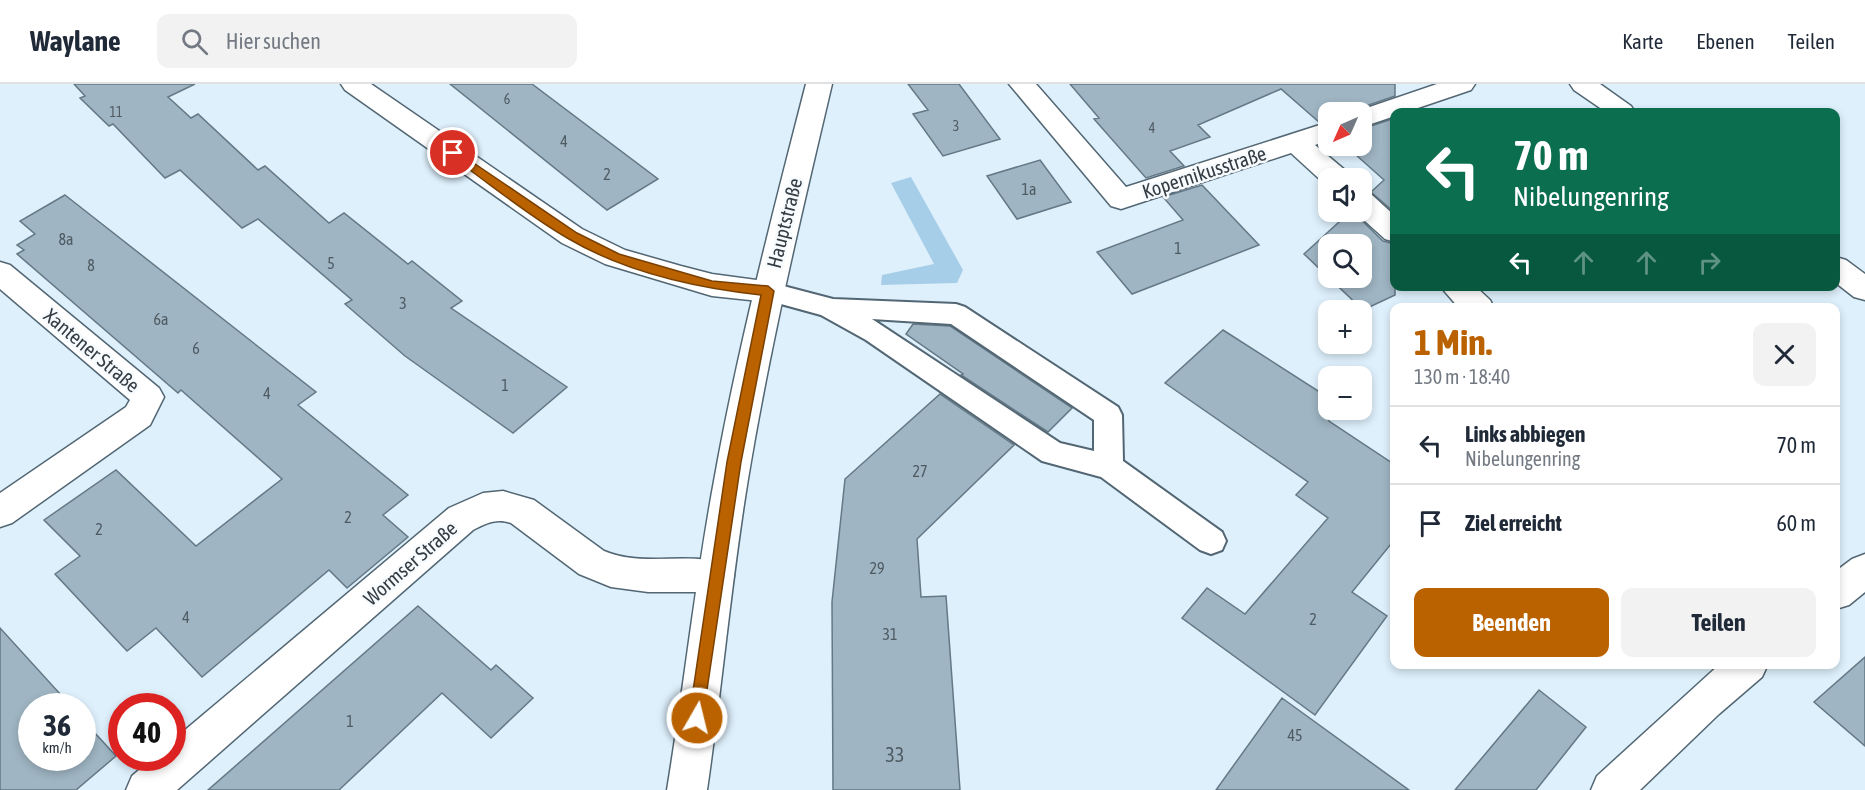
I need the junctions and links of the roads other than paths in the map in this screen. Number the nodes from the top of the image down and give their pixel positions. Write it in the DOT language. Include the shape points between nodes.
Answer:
graph roads {
  1 [pos="354,84"];
  2 [pos="819,84"];
  3 [pos="1022,84"];
  4 [pos="1462,84"];
  5 [pos="1583,84"];
  6 [pos="1393,108"];
  7 [pos="1616,108"];
  8 [pos="1390,109"];
  9 [pos="1372,116"];
  10 [pos="1318,135"];
  11 [pos="1296,142"];
  12 [pos="1325,168"];
  13 [pos="1372,211"];
  14 [pos="1390,227"];
  15 [pos="1840,271"];
  16 [pos="0,273"];
  17 [pos="1865,289"];
  18 [pos="768,291"];
  19 [pos="1460,291"];
  20 [pos="1474,303"];
  21 [pos="829,307"];
  22 [pos="1108,467"];
  23 [pos="0,513"];
  24 [pos="1211,542"];
  25 [pos="1865,570"];
  26 [pos="716,576"];
  27 [pos="1840,590"];
  28 [pos="1743,669"];
  29 [pos="147,790"];
  30 [pos="687,790"];
  31 [pos="1611,790"];
  1 -- 18 [label="street" via="573,236 615,257 712,285"];
  2 -- 18 [label="street, Hauptstraße"];
  3 -- 11 [label="street, Kopernikusstraße" via="1121,199"];
  4 -- 6 [label="street"];
  5 -- 7 [label="street"];
  8 -- 9 [label="street"];
  10 -- 11 [label="street, Kopernikusstraße"];
  11 -- 12 [label="street"];
  13 -- 14 [label="street"];
  15 -- 17 [label="street"];
  16 -- 23 [label="street, Xantener Straße" via="148,397 138,416"];
  18 -- 21 [label="lane"];
  18 -- 26 [label="street, Hauptstraße" via="738,438"];
  19 -- 20 [label="street"];
  21 -- 22 [label="lane" via="875,333 1052,453"];
  21 -- 22 [label="lane" via="956,314 1108,415"];
  22 -- 24 [label="lane"];
  25 -- 27 [label="street"];
  26 -- 29 [label="street, Wormser Straße" via="612,571 592,562 518,508 501,503 485,505 461,519"];
  26 -- 30 [label="street, Hauptstraße"];
  28 -- 31 [label="street"];
}
